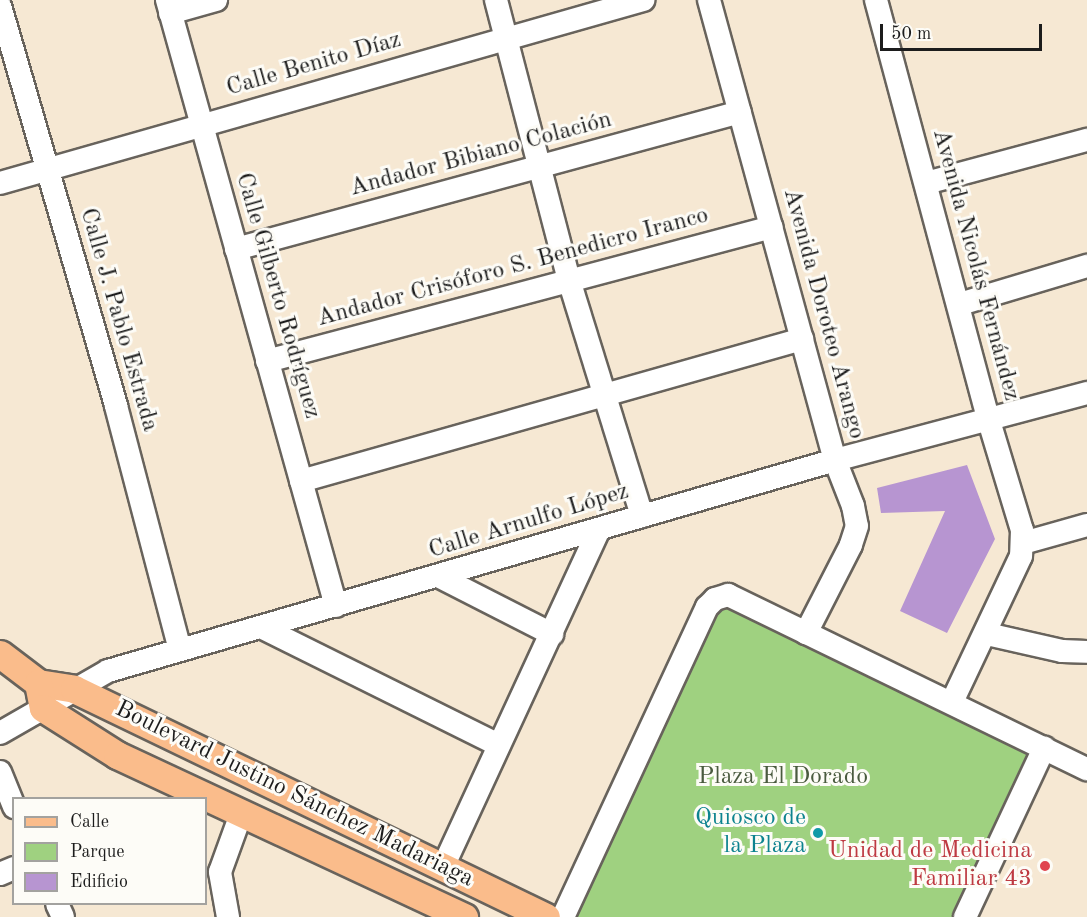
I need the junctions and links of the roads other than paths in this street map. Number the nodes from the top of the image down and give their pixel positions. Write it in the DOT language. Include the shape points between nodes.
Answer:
graph roads {
  1 [pos="216,0"];
  2 [pos="496,0"];
  3 [pos="643,0"];
  4 [pos="709,0"];
  5 [pos="876,0"];
  6 [pos="0,6"];
  7 [pos="168,6"];
  8 [pos="507,39"];
  9 [pos="740,112"];
  10 [pos="201,125"];
  11 [pos="1087,140"];
  12 [pos="539,167"];
  13 [pos="46,170"];
  14 [pos="0,183"];
  15 [pos="926,183"];
  16 [pos="772,227"];
  17 [pos="236,249"];
  18 [pos="1087,266"];
  19 [pos="569,280"];
  20 [pos="960,304"];
  21 [pos="802,339"];
  22 [pos="267,361"];
  23 [pos="1087,393"];
  24 [pos="605,394"];
  25 [pos="989,421"];
  26 [pos="835,460"];
  27 [pos="301,481"];
  28 [pos="642,516"];
  29 [pos="1087,525"];
  30 [pos="598,531"];
  31 [pos="1023,543"];
  32 [pos="440,577"];
  33 [pos="336,606"];
  34 [pos="263,628"];
  35 [pos="806,633"];
  36 [pos="552,634"];
  37 [pos="987,634"];
  38 [pos="180,650"];
  39 [pos="1087,652"];
  40 [pos="0,654"];
  41 [pos="74,689"];
  42 [pos="40,695"];
  43 [pos="952,702"];
  44 [pos="0,733"];
  45 [pos="499,745"];
  46 [pos="1044,748"];
  47 [pos="1087,769"];
  48 [pos="0,772"];
  49 [pos="205,797"];
  50 [pos="207,798"];
  51 [pos="12,802"];
  52 [pos="241,814"];
  53 [pos="443,867"];
  54 [pos="228,917"];
  55 [pos="464,917"];
  56 [pos="546,917"];
  57 [pos="563,917"];
  58 [pos="965,917"];
  1 -- 7 [label="street"];
  2 -- 8 [label="street"];
  3 -- 8 [label="street, Calle Benito Díaz"];
  4 -- 9 [label="street, Avenida Doroteo Arango"];
  5 -- 15 [label="street, Avenida Nicolás Fernández"];
  6 -- 13 [label="street, Calle J. Pablo Estrada"];
  7 -- 10 [label="street, Calle Gilberto Rodríguez"];
  8 -- 10 [label="street, Calle Benito Díaz"];
  8 -- 12 [label="street"];
  9 -- 12 [label="street, Andador Bibiano Colación"];
  9 -- 16 [label="street, Avenida Doroteo Arango"];
  10 -- 13 [label="street, Calle Benito Díaz"];
  10 -- 17 [label="street, Calle Gilberto Rodríguez"];
  11 -- 15 [label="street"];
  12 -- 17 [label="street, Andador Bibiano Colación"];
  12 -- 19 [label="street"];
  13 -- 14 [label="street, Calle Benito Díaz"];
  13 -- 38 [label="street, Calle J. Pablo Estrada" via="116,406"];
  15 -- 20 [label="street, Avenida Nicolás Fernández"];
  16 -- 19 [label="street, Andador Crisóforo S. Benedicro Iranco"];
  16 -- 21 [label="street, Avenida Doroteo Arango"];
  17 -- 22 [label="street, Calle Gilberto Rodríguez"];
  18 -- 20 [label="street"];
  19 -- 22 [label="street, Andador Crisóforo S. Benedicro Iranco"];
  19 -- 24 [label="street"];
  20 -- 25 [label="street, Avenida Nicolás Fernández"];
  21 -- 24 [label="street"];
  21 -- 26 [label="street, Avenida Doroteo Arango"];
  22 -- 27 [label="street, Calle Gilberto Rodríguez"];
  23 -- 25 [label="street, Calle Arnulfo López"];
  24 -- 27 [label="street"];
  24 -- 28 [label="street"];
  25 -- 26 [label="street, Calle Arnulfo López"];
  25 -- 31 [label="street, Avenida Nicolás Fernández"];
  26 -- 28 [label="street, Calle Arnulfo López"];
  26 -- 35 [label="street, Avenida Doroteo Arango" via="857,526"];
  27 -- 33 [label="street, Calle Gilberto Rodríguez"];
  28 -- 30 [label="street, Calle Arnulfo López"];
  29 -- 31 [label="street"];
  30 -- 32 [label="street, Calle Arnulfo López"];
  30 -- 36 [label="street"];
  31 -- 37 [label="street"];
  32 -- 33 [label="street, Calle Arnulfo López"];
  32 -- 36 [label="street"];
  33 -- 34 [label="street, Calle Arnulfo López"];
  34 -- 38 [label="street, Calle Arnulfo López"];
  34 -- 45 [label="street"];
  35 -- 43 [label="street"];
  35 -- 57 [label="street" via="728,595 715,598 707,607"];
  36 -- 45 [label="street"];
  37 -- 39 [label="street" via="1062,651"];
  37 -- 43 [label="street"];
  38 -- 41 [label="street, Calle Arnulfo López" via="108,671"];
  40 -- 42 [label="main road, Boulevard Justino Sánchez Madariaga"];
  41 -- 42 [label="main road, Boulevard Justino Sánchez Madariaga"];
  41 -- 53 [label="main road, Boulevard Justino Sánchez Madariaga"];
  42 -- 44 [label="street"];
  42 -- 49 [label="main road, Boulevard Justino Sánchez Madariaga" via="117,755"];
  43 -- 46 [label="street"];
  45 -- 53 [label="street"];
  46 -- 47 [label="street"];
  46 -- 58 [label="street"];
  48 -- 51 [label="street"];
  50 -- 52 [label="main road, Boulevard Justino Sánchez Madariaga"];
  52 -- 54 [label="street" via="220,872"];
  52 -- 55 [label="main road, Boulevard Justino Sánchez Madariaga"];
  53 -- 56 [label="main road, Boulevard Justino Sánchez Madariaga"];
}
